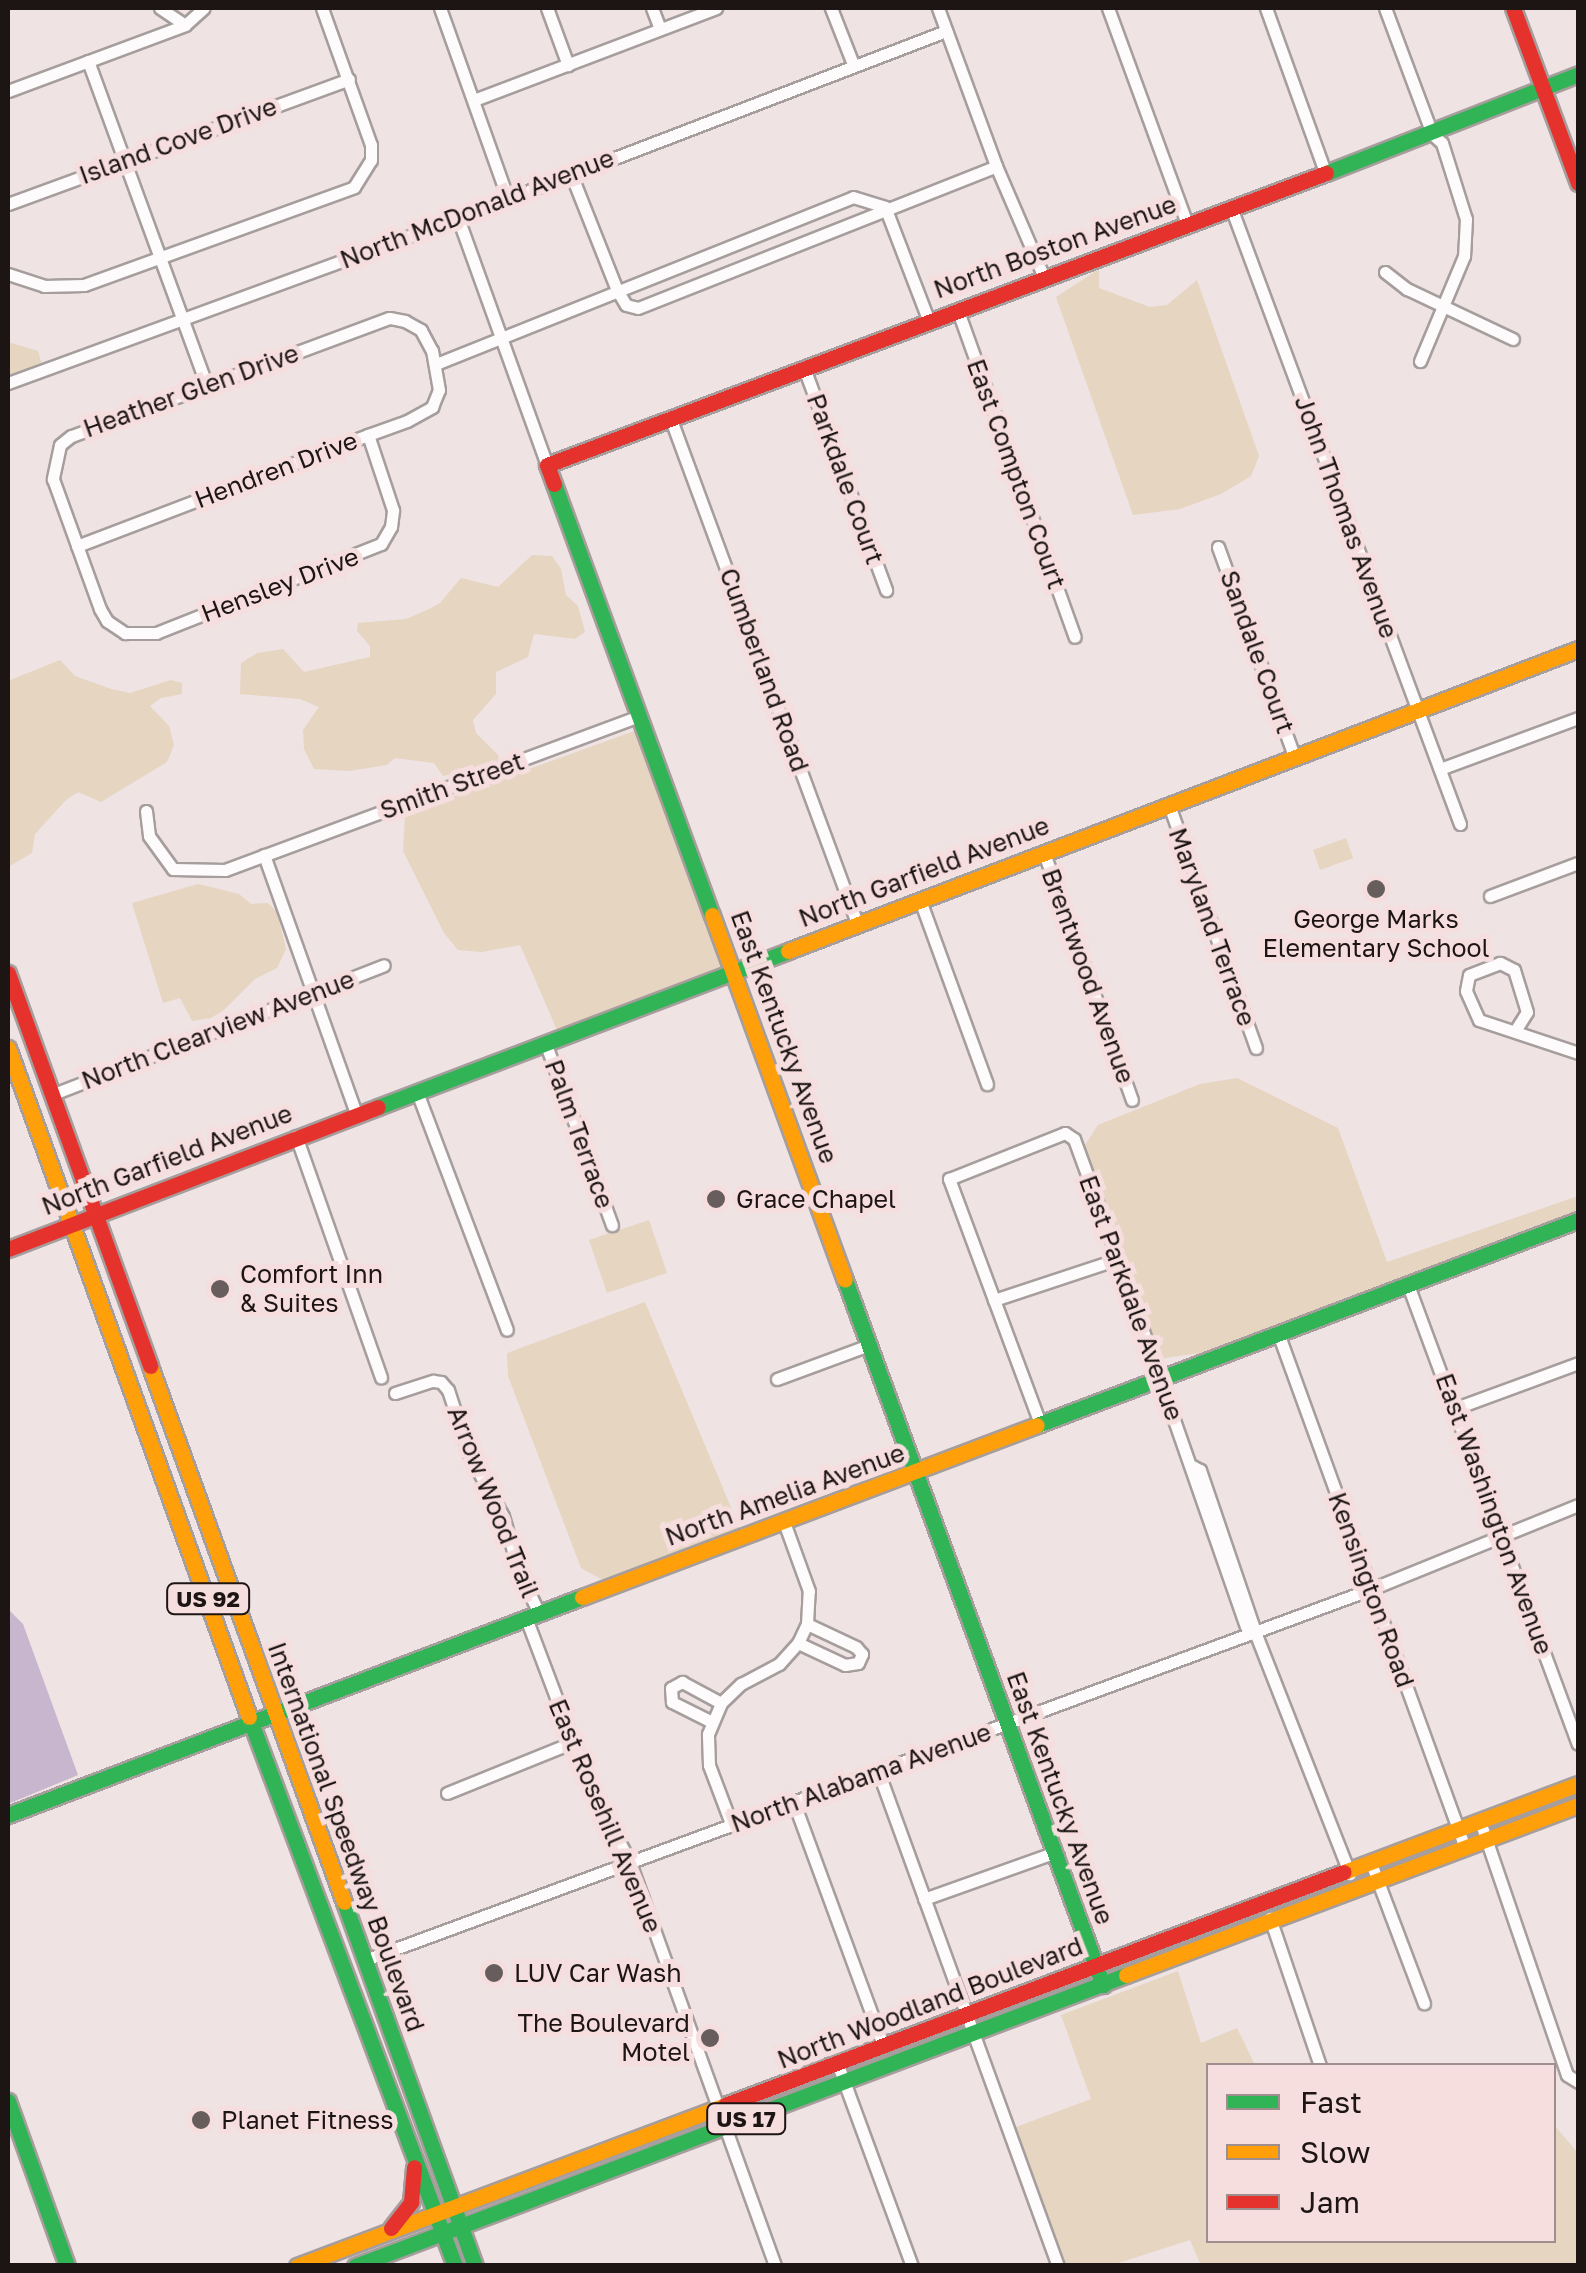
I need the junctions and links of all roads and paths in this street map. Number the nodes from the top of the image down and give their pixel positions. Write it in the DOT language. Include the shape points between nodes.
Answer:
graph roads {
  1 [pos="160,8"];
  2 [pos="204,8"];
  3 [pos="322,8"];
  4 [pos="440,8"];
  5 [pos="546,8"];
  6 [pos="652,8"];
  7 [pos="716,8"];
  8 [pos="832,8"];
  9 [pos="938,8"];
  10 [pos="1108,8"];
  11 [pos="1266,8"];
  12 [pos="1385,8"];
  13 [pos="1514,8"];
  14 [pos="185,25"];
  15 [pos="660,29"];
  16 [pos="946,31"];
  17 [pos="88,61"];
  18 [pos="568,64"];
  19 [pos="854,64"];
  20 [pos="1578,74"];
  21 [pos="349,79"];
  22 [pos="1543,87"];
  23 [pos="8,92"];
  24 [pos="474,100"];
  25 [pos="1432,134"];
  26 [pos="123,161"];
  27 [pos="996,166"];
  28 [pos="571,174"];
  29 [pos="1326,174"];
  30 [pos="1578,183"];
  31 [pos="508,200"];
  32 [pos="8,204"];
  33 [pos="885,207"];
  34 [pos="1232,210"];
  35 [pos="458,218"];
  36 [pos="1188,226"];
  37 [pos="158,260"];
  38 [pos="1385,272"];
  39 [pos="8,274"];
  40 [pos="1044,280"];
  41 [pos="618,290"];
  42 [pos="1442,306"];
  43 [pos="958,311"];
  44 [pos="181,318"];
  45 [pos="928,319"];
  46 [pos="501,338"];
  47 [pos="1513,339"];
  48 [pos="1420,360"];
  49 [pos="436,364"];
  50 [pos="804,368"];
  51 [pos="8,383"];
  52 [pos="207,386"];
  53 [pos="670,417"];
  54 [pos="368,435"];
  55 [pos="548,465"];
  56 [pos="77,546"];
  57 [pos="1218,547"];
  58 [pos="886,590"];
  59 [pos="126,634"];
  60 [pos="1074,636"];
  61 [pos="1578,649"];
  62 [pos="1418,711"];
  63 [pos="640,716"];
  64 [pos="1578,718"];
  65 [pos="1295,758"];
  66 [pos="1440,769"];
  67 [pos="1169,805"];
  68 [pos="146,811"];
  69 [pos="1460,824"];
  70 [pos="1044,853"];
  71 [pos="264,855"];
  72 [pos="1578,863"];
  73 [pos="1490,896"];
  74 [pos="920,900"];
  75 [pos="857,923"];
  76 [pos="384,965"];
  77 [pos="734,971"];
  78 [pos="8,973"];
  79 [pos="313,993"];
  80 [pos="1526,1018"];
  81 [pos="1515,1032"];
  82 [pos="1540,1039"];
  83 [pos="544,1042"];
  84 [pos="8,1048"];
  85 [pos="1256,1048"];
  86 [pos="1578,1053"];
  87 [pos="987,1084"];
  88 [pos="417,1092"];
  89 [pos="52,1095"];
  90 [pos="1132,1100"];
  91 [pos="356,1114"];
  92 [pos="296,1136"];
  93 [pos="96,1216"];
  94 [pos="1578,1220"];
  95 [pos="72,1225"];
  96 [pos="612,1225"];
  97 [pos="8,1249"];
  98 [pos="1118,1259"];
  99 [pos="1408,1284"];
  100 [pos="994,1300"];
  101 [pos="507,1330"];
  102 [pos="1278,1333"];
  103 [pos="868,1345"];
  104 [pos="1578,1363"];
  105 [pos="1159,1377"];
  106 [pos="381,1378"];
  107 [pos="777,1378"];
  108 [pos="395,1393"];
  109 [pos="1456,1408"];
  110 [pos="1040,1426"];
  111 [pos="150,1442"];
  112 [pos="183,1458"];
  113 [pos="162,1474"];
  114 [pos="914,1474"];
  115 [pos="198,1499"];
  116 [pos="1578,1505"];
  117 [pos="784,1522"];
  118 [pos="1503,1534"];
  119 [pos="1371,1589"];
  120 [pos="532,1616"];
  121 [pos="807,1624"];
  122 [pos="1256,1632"];
  123 [pos="798,1643"];
  124 [pos="722,1703"];
  125 [pos="275,1715"];
  126 [pos="712,1722"];
  127 [pos="253,1723"];
  128 [pos="1006,1724"];
  129 [pos="571,1743"];
  130 [pos="1578,1744"];
  131 [pos="878,1772"];
  132 [pos="1578,1784"];
  133 [pos="446,1794"];
  134 [pos="794,1803"];
  135 [pos="1578,1804"];
  136 [pos="8,1815"];
  137 [pos="1480,1821"];
  138 [pos="732,1826"];
  139 [pos="1458,1830"];
  140 [pos="1487,1839"];
  141 [pos="1465,1848"];
  142 [pos="1053,1853"];
  143 [pos="629,1860"];
  144 [pos="1372,1862"];
  145 [pos="1348,1871"];
  146 [pos="1378,1880"];
  147 [pos="1356,1889"];
  148 [pos="924,1899"];
  149 [pos="1264,1904"];
  150 [pos="1271,1921"];
  151 [pos="327,1932"];
  152 [pos="365,1960"];
  153 [pos="1096,1967"];
  154 [pos="1103,1985"];
  155 [pos="1424,2003"];
  156 [pos="966,2017"];
  157 [pos="972,2035"];
  158 [pos="884,2048"];
  159 [pos="1319,2063"];
  160 [pos="838,2065"];
  161 [pos="890,2066"];
  162 [pos="1573,2078"];
  163 [pos="844,2083"];
  164 [pos="8,2101"];
  165 [pos="720,2110"];
  166 [pos="12,2125"];
  167 [pos="726,2126"];
  168 [pos="596,2155"];
  169 [pos="414,2156"];
  170 [pos="437,2160"];
  171 [pos="602,2174"];
  172 [pos="498,2190"];
  173 [pos="453,2208"];
  174 [pos="436,2214"];
  175 [pos="460,2227"];
  176 [pos="384,2233"];
  177 [pos="443,2233"];
  178 [pos="66,2266"];
  179 [pos="297,2266"];
  180 [pos="355,2266"];
  181 [pos="455,2266"];
  182 [pos="474,2266"];
  183 [pos="775,2266"];
  184 [pos="912,2266"];
  185 [pos="1058,2266"];
  1 -- 14 [label="street"];
  2 -- 14 [label="street"];
  3 -- 21 [label="street"];
  4 -- 24 [label="street"];
  5 -- 18 [label="street"];
  6 -- 15 [label="street"];
  7 -- 15 [label="street"];
  8 -- 19 [label="street"];
  9 -- 16 [label="street"];
  10 -- 36 [label="street"];
  11 -- 29 [label="street"];
  12 -- 25 [label="street"];
  13 -- 22 [label="main road"];
  14 -- 17 [label="street"];
  15 -- 18 [label="street"];
  16 -- 19 [label="street, North McDonald Avenue"];
  16 -- 27 [label="street"];
  17 -- 23 [label="street"];
  17 -- 26 [label="street"];
  18 -- 24 [label="street"];
  19 -- 28 [label="street, North McDonald Avenue"];
  20 -- 22 [label="main road, North Boston Avenue"];
  21 -- 26 [label="street, Island Cove Drive"];
  21 -- 37 [label="street" via="371,144 366,174 354,187"];
  22 -- 25 [label="main road, North Boston Avenue"];
  22 -- 30 [label="main road"];
  24 -- 31 [label="street"];
  25 -- 29 [label="main road, North Boston Avenue"];
  25 -- 42 [label="street" via="1442,144 1466,220 1464,256"];
  26 -- 32 [label="street, Island Cove Drive"];
  26 -- 37 [label="street"];
  27 -- 33 [label="street"];
  27 -- 40 [label="street"];
  28 -- 31 [label="street, North McDonald Avenue"];
  28 -- 41 [label="street"];
  29 -- 34 [label="main road, North Boston Avenue"];
  31 -- 35 [label="street, North McDonald Avenue"];
  33 -- 41 [label="street" via="854,197"];
  33 -- 41 [label="street" via="638,308 626,305"];
  33 -- 45 [label="street"];
  34 -- 36 [label="main road, North Boston Avenue"];
  34 -- 62 [label="street, John Thomas Avenue"];
  35 -- 44 [label="street, North McDonald Avenue"];
  35 -- 46 [label="street, East Kentucky Avenue"];
  36 -- 40 [label="main road, North Boston Avenue"];
  37 -- 39 [label="street" via="84,285 44,286"];
  37 -- 44 [label="street"];
  38 -- 42 [label="street"];
  40 -- 43 [label="main road, North Boston Avenue"];
  41 -- 46 [label="street"];
  42 -- 47 [label="street"];
  42 -- 48 [label="street"];
  43 -- 45 [label="main road, North Boston Avenue"];
  43 -- 60 [label="street, East Compton Court"];
  44 -- 51 [label="street, North McDonald Avenue"];
  44 -- 52 [label="street"];
  45 -- 50 [label="main road, North Boston Avenue"];
  46 -- 49 [label="street"];
  46 -- 55 [label="street, East Kentucky Avenue"];
  49 -- 52 [label="street, Heather Glen Drive" via="421,330 389,318"];
  49 -- 54 [label="street, Hendren Drive" via="439,390 432,407"];
  50 -- 53 [label="main road, North Boston Avenue"];
  50 -- 58 [label="street, Parkdale Court"];
  52 -- 56 [label="street, Heather Glen Drive" via="60,445 53,479"];
  53 -- 55 [label="main road, North Boston Avenue"];
  53 -- 75 [label="street, Cumberland Road"];
  54 -- 56 [label="street, Hendren Drive"];
  54 -- 59 [label="street, Hensley Drive" via="394,510 381,544 156,633"];
  55 -- 63 [label="main road, East Kentucky Avenue"];
  56 -- 59 [label="street, Heather Glen Drive" via="100,609"];
  57 -- 65 [label="street, Sandale Court"];
  61 -- 62 [label="main road, North Garfield Avenue"];
  62 -- 65 [label="main road, North Garfield Avenue"];
  62 -- 66 [label="street, John Thomas Avenue"];
  63 -- 71 [label="street, Smith Street"];
  63 -- 77 [label="main road, East Kentucky Avenue"];
  64 -- 66 [label="street"];
  65 -- 67 [label="main road, North Garfield Avenue"];
  66 -- 69 [label="street, John Thomas Avenue"];
  67 -- 70 [label="main road, North Garfield Avenue"];
  67 -- 85 [label="street, Maryland Terrace"];
  68 -- 71 [label="street, Smith Street" via="149,836 173,870 225,870"];
  70 -- 74 [label="main road, North Garfield Avenue"];
  70 -- 90 [label="street, Brentwood Avenue"];
  71 -- 79 [label="street"];
  72 -- 73 [label="street"];
  74 -- 75 [label="main road, North Garfield Avenue"];
  74 -- 87 [label="street"];
  75 -- 77 [label="main road, North Garfield Avenue"];
  76 -- 79 [label="street, North Clearview Avenue"];
  77 -- 83 [label="main road, North Garfield Avenue"];
  77 -- 103 [label="main road, East Kentucky Avenue"];
  78 -- 89 [label="main road, International Speedway Boulevard / US 92"];
  79 -- 89 [label="street, North Clearview Avenue"];
  79 -- 91 [label="street"];
  80 -- 81 [label="street"];
  80 -- 81 [label="street" via="1510,966 1500,963 1469,976 1466,991 1479,1020"];
  80 -- 82 [label="street"];
  81 -- 82 [label="street"];
  82 -- 86 [label="street"];
  83 -- 88 [label="main road, North Garfield Avenue"];
  83 -- 96 [label="street, Palm Terrace"];
  84 -- 95 [label="main road, International Speedway Boulevard / US 92"];
  88 -- 91 [label="main road, North Garfield Avenue"];
  88 -- 101 [label="street"];
  89 -- 93 [label="main road, International Speedway Boulevard / US 92"];
  91 -- 92 [label="main road, North Garfield Avenue"];
  92 -- 93 [label="main road, North Garfield Avenue"];
  92 -- 106 [label="street"];
  93 -- 95 [label="main road, North Garfield Avenue"];
  93 -- 112 [label="main road, International Speedway Boulevard / US 92"];
  94 -- 99 [label="main road, North Amelia Avenue"];
  95 -- 97 [label="main road, North Garfield Avenue"];
  95 -- 111 [label="main road, International Speedway Boulevard / US 92"];
  98 -- 100 [label="street"];
  98 -- 100 [label="street, East Parkdale Avenue" via="1074,1139 1066,1133 949,1179"];
  98 -- 105 [label="street, East Parkdale Avenue"];
  99 -- 102 [label="main road, North Amelia Avenue"];
  99 -- 109 [label="street, East Washington Avenue"];
  100 -- 110 [label="street"];
  102 -- 105 [label="main road, North Amelia Avenue"];
  102 -- 119 [label="street, Kensington Road"];
  103 -- 107 [label="street"];
  103 -- 114 [label="main road, East Kentucky Avenue"];
  104 -- 109 [label="street"];
  105 -- 110 [label="main road, North Amelia Avenue"];
  105 -- 122 [label="street, East Parkdale Avenue" via="1246,1626"];
  108 -- 120 [label="street, Arrow Wood Trail" via="433,1381 448,1390 469,1454 503,1516"];
  109 -- 118 [label="street, East Washington Avenue"];
  110 -- 114 [label="main road, North Amelia Avenue"];
  111 -- 112 [label="main road" via="168,1459"];
  111 -- 113 [label="main road, International Speedway Boulevard / US 92"];
  112 -- 115 [label="main road, International Speedway Boulevard / US 92"];
  113 -- 115 [label="main road"];
  113 -- 127 [label="main road, International Speedway Boulevard / US 92"];
  114 -- 117 [label="main road, North Amelia Avenue"];
  114 -- 128 [label="main road, East Kentucky Avenue"];
  115 -- 125 [label="main road, International Speedway Boulevard / US 92"];
  116 -- 118 [label="street, North Alabama Avenue"];
  117 -- 120 [label="main road, North Amelia Avenue"];
  117 -- 121 [label="street" via="809,1591"];
  118 -- 119 [label="street, North Alabama Avenue"];
  118 -- 130 [label="street, East Washington Avenue"];
  119 -- 122 [label="street, North Alabama Avenue"];
  119 -- 139 [label="street, Kensington Road"];
  120 -- 125 [label="main road, North Amelia Avenue"];
  120 -- 129 [label="street, East Rosehill Avenue"];
  121 -- 123 [label="street"];
  121 -- 123 [label="street" via="862,1654 845,1665"];
  122 -- 128 [label="street, North Alabama Avenue"];
  122 -- 145 [label="street, East Parkdale Avenue"];
  123 -- 124 [label="street"];
  124 -- 126 [label="street"];
  124 -- 126 [label="street" via="682,1682 671,1688 678,1707"];
  125 -- 127 [label="main road, North Amelia Avenue"];
  125 -- 152 [label="main road, International Speedway Boulevard / US 92"];
  126 -- 138 [label="street" via="709,1766"];
  127 -- 136 [label="main road, North Amelia Avenue"];
  127 -- 151 [label="main road, International Speedway Boulevard / US 92"];
  128 -- 131 [label="street, North Alabama Avenue"];
  128 -- 142 [label="main road, East Kentucky Avenue"];
  129 -- 133 [label="street"];
  129 -- 143 [label="street, East Rosehill Avenue"];
  131 -- 134 [label="street, North Alabama Avenue"];
  131 -- 148 [label="street"];
  132 -- 137 [label="main road, North Woodland Boulevard / US 17"];
  134 -- 138 [label="street, North Alabama Avenue"];
  134 -- 158 [label="street"];
  135 -- 140 [label="main road, North Woodland Boulevard / US 17"];
  137 -- 139 [label="main road, North Woodland Boulevard / US 17"];
  137 -- 140 [label="street"];
  138 -- 143 [label="street, North Alabama Avenue"];
  139 -- 141 [label="street, Kensington Road"];
  139 -- 144 [label="main road, North Woodland Boulevard / US 17"];
  140 -- 141 [label="main road, North Woodland Boulevard / US 17"];
  140 -- 162 [label="street"];
  141 -- 146 [label="main road, North Woodland Boulevard / US 17"];
  142 -- 148 [label="street"];
  142 -- 153 [label="main road, East Kentucky Avenue"];
  143 -- 152 [label="street, North Alabama Avenue"];
  143 -- 165 [label="street, East Rosehill Avenue"];
  144 -- 145 [label="main road, North Woodland Boulevard / US 17"];
  144 -- 146 [label="street"];
  145 -- 147 [label="street, East Parkdale Avenue"];
  145 -- 149 [label="main road, North Woodland Boulevard / US 17"];
  146 -- 147 [label="main road, North Woodland Boulevard / US 17"];
  146 -- 155 [label="street"];
  147 -- 150 [label="main road, North Woodland Boulevard / US 17"];
  148 -- 156 [label="street"];
  149 -- 150 [label="street"];
  149 -- 153 [label="main road, North Woodland Boulevard / US 17"];
  150 -- 154 [label="main road, North Woodland Boulevard / US 17"];
  150 -- 159 [label="street"];
  151 -- 152 [label="main road" via="343,1951"];
  151 -- 169 [label="main road, International Speedway Boulevard / US 92"];
  152 -- 170 [label="main road, International Speedway Boulevard / US 92"];
  153 -- 154 [label="main road, East Kentucky Avenue"];
  153 -- 156 [label="main road, North Woodland Boulevard / US 17"];
  154 -- 157 [label="main road, North Woodland Boulevard / US 17"];
  156 -- 157 [label="street"];
  156 -- 158 [label="main road, North Woodland Boulevard / US 17"];
  157 -- 161 [label="main road, North Woodland Boulevard / US 17"];
  157 -- 185 [label="street"];
  158 -- 160 [label="main road, North Woodland Boulevard / US 17"];
  158 -- 161 [label="street"];
  160 -- 163 [label="street"];
  160 -- 165 [label="main road, North Woodland Boulevard / US 17"];
  161 -- 163 [label="main road, North Woodland Boulevard / US 17"];
  163 -- 167 [label="main road, North Woodland Boulevard / US 17"];
  163 -- 184 [label="street"];
  164 -- 166 [label="main road"];
  165 -- 167 [label="street, East Rosehill Avenue"];
  165 -- 168 [label="main road, North Woodland Boulevard / US 17"];
  166 -- 178 [label="main road"];
  167 -- 171 [label="main road, North Woodland Boulevard / US 17"];
  167 -- 183 [label="street, East Rosehill Avenue"];
  168 -- 171 [label="street"];
  168 -- 172 [label="main road, North Woodland Boulevard / US 17"];
  169 -- 174 [label="main road, International Speedway Boulevard / US 92"];
  169 -- 176 [label="main road" via="410,2203"];
  170 -- 172 [label="main road" via="461,2188"];
  170 -- 173 [label="main road, International Speedway Boulevard"];
  171 -- 175 [label="main road, North Woodland Boulevard / US 17"];
  172 -- 173 [label="main road, North Woodland Boulevard / US 17"];
  173 -- 174 [label="main road, North Woodland Boulevard / US 17"];
  173 -- 175 [label="main road, International Speedway Boulevard"];
  174 -- 176 [label="main road, North Woodland Boulevard / US 17"];
  174 -- 177 [label="main road, International Speedway Boulevard / US 92"];
  175 -- 177 [label="main road, North Woodland Boulevard / US 17"];
  175 -- 182 [label="main road, International Speedway Boulevard"];
  176 -- 179 [label="main road, North Woodland Boulevard / US 17"];
  177 -- 180 [label="main road, North Woodland Boulevard / US 17"];
  177 -- 181 [label="main road, International Speedway Boulevard"];
}
